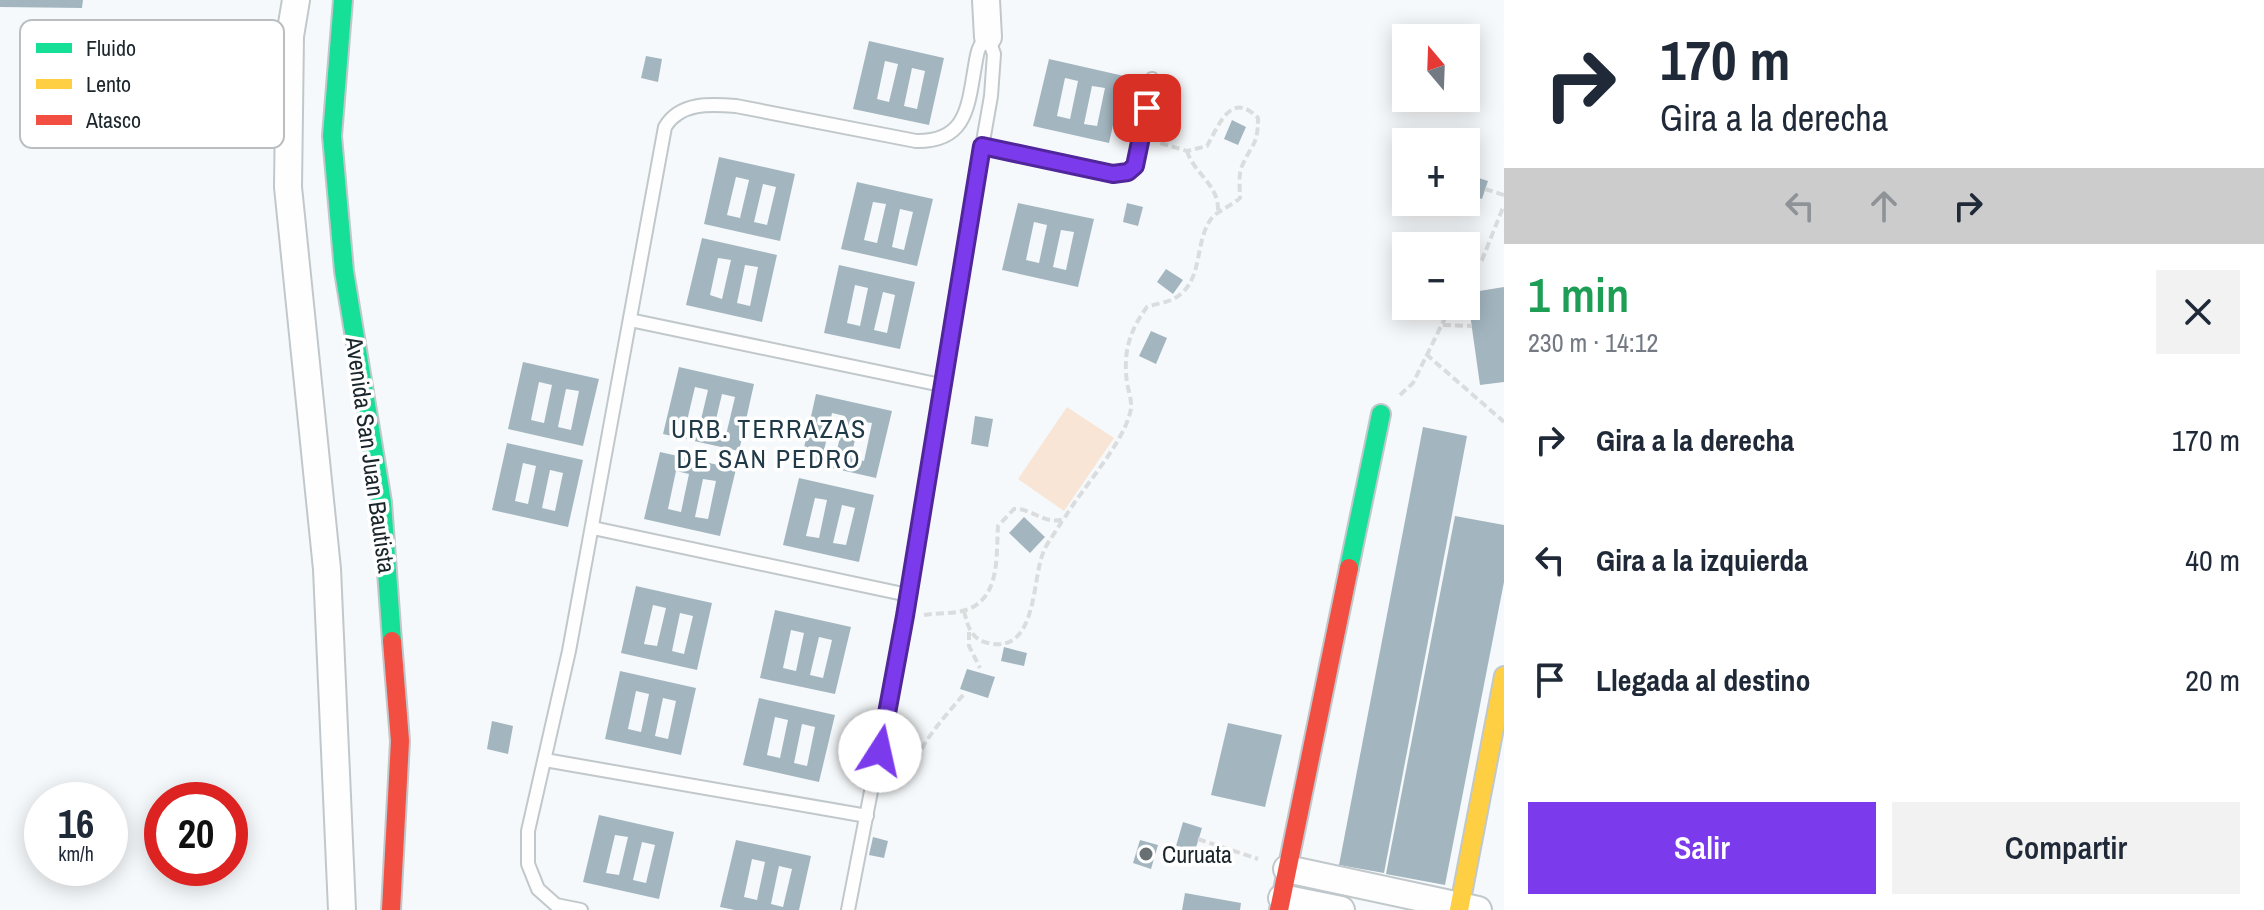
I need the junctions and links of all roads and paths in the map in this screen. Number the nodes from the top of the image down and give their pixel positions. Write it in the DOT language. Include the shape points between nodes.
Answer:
graph roads {
  1 [pos="296,0"];
  2 [pos="343,0"];
  3 [pos="986,0"];
  4 [pos="988,37"];
  5 [pos="1152,79"];
  6 [pos="1143,138"];
  7 [pos="982,146"];
  8 [pos="1187,151"];
  9 [pos="1485,189"];
  10 [pos="1504,195"];
  11 [pos="1504,205"];
  12 [pos="1218,212"];
  13 [pos="1480,262"];
  14 [pos="630,320"];
  15 [pos="1445,320"];
  16 [pos="1443,325"];
  17 [pos="1472,326"];
  18 [pos="1426,354"];
  19 [pos="941,385"];
  20 [pos="1381,414"];
  21 [pos="1504,422"];
  22 [pos="1064,519"];
  23 [pos="593,528"];
  24 [pos="908,595"];
  25 [pos="964,611"];
  26 [pos="905,616"];
  27 [pos="969,632"];
  28 [pos="980,668"];
  29 [pos="1504,676"];
  30 [pos="964,694"];
  31 [pos="545,760"];
  32 [pos="875,778"];
  33 [pos="867,816"];
  34 [pos="1198,839"];
  35 [pos="1287,869"];
  36 [pos="1280,904"];
  37 [pos="1465,909"];
  38 [pos="342,910"];
  39 [pos="391,910"];
  40 [pos="581,910"];
  41 [pos="848,910"];
  42 [pos="1341,910"];
  1 -- 38 [label="street" via="290,36 288,187 327,569"];
  2 -- 39 [label="street, Avenida San Juan Bautista" via="332,136 344,271 382,502 400,741"];
  3 -- 4 [label="street"];
  4 -- 7 [label="lane" via="994,61"];
  4 -- 14 [label="lane" via="979,46 963,118 955,130 931,142 736,106 696,106 674,115 663,132"];
  5 -- 6 [label="lane"];
  6 -- 7 [label="lane" via="1135,166 1118,174"];
  6 -- 8 [label="path"];
  7 -- 19 [label="lane"];
  8 -- 12 [label="path" via="1214,190"];
  8 -- 12 [label="path" via="1207,146 1230,110 1240,107 1258,118 1258,138 1242,166 1240,198"];
  9 -- 10 [label="path"];
  11 -- 13 [label="path"];
  12 -- 22 [label="path" via="1205,230 1192,281 1170,300 1147,307 1132,333 1125,359 1130,412"];
  14 -- 19 [label="lane"];
  14 -- 23 [label="lane"];
  15 -- 16 [label="path"];
  16 -- 17 [label="path"];
  16 -- 18 [label="path"];
  18 -- 20 [label="path" via="1413,383"];
  18 -- 21 [label="path"];
  19 -- 24 [label="lane"];
  20 -- 35 [label="street"];
  22 -- 25 [label="path" via="1046,520 1026,508 1004,516 998,526 991,587"];
  22 -- 27 [label="path" via="1043,552 1031,615 1023,629 1008,642 994,644"];
  23 -- 24 [label="lane"];
  23 -- 31 [label="lane"];
  24 -- 26 [label="lane"];
  25 -- 26 [label="path"];
  25 -- 27 [label="path"];
  26 -- 32 [label="lane"];
  27 -- 28 [label="path" via="969,646"];
  29 -- 37 [label="street"];
  30 -- 32 [label="path" via="925,743 913,771 905,778"];
  31 -- 33 [label="lane"];
  31 -- 40 [label="lane" via="528,831 531,877 556,905"];
  32 -- 33 [label="lane"];
  33 -- 41 [label="lane"];
  34 -- 35 [label="path"];
  35 -- 36 [label="street"];
  35 -- 37 [label="street"];
  36 -- 42 [label="street"];
}
